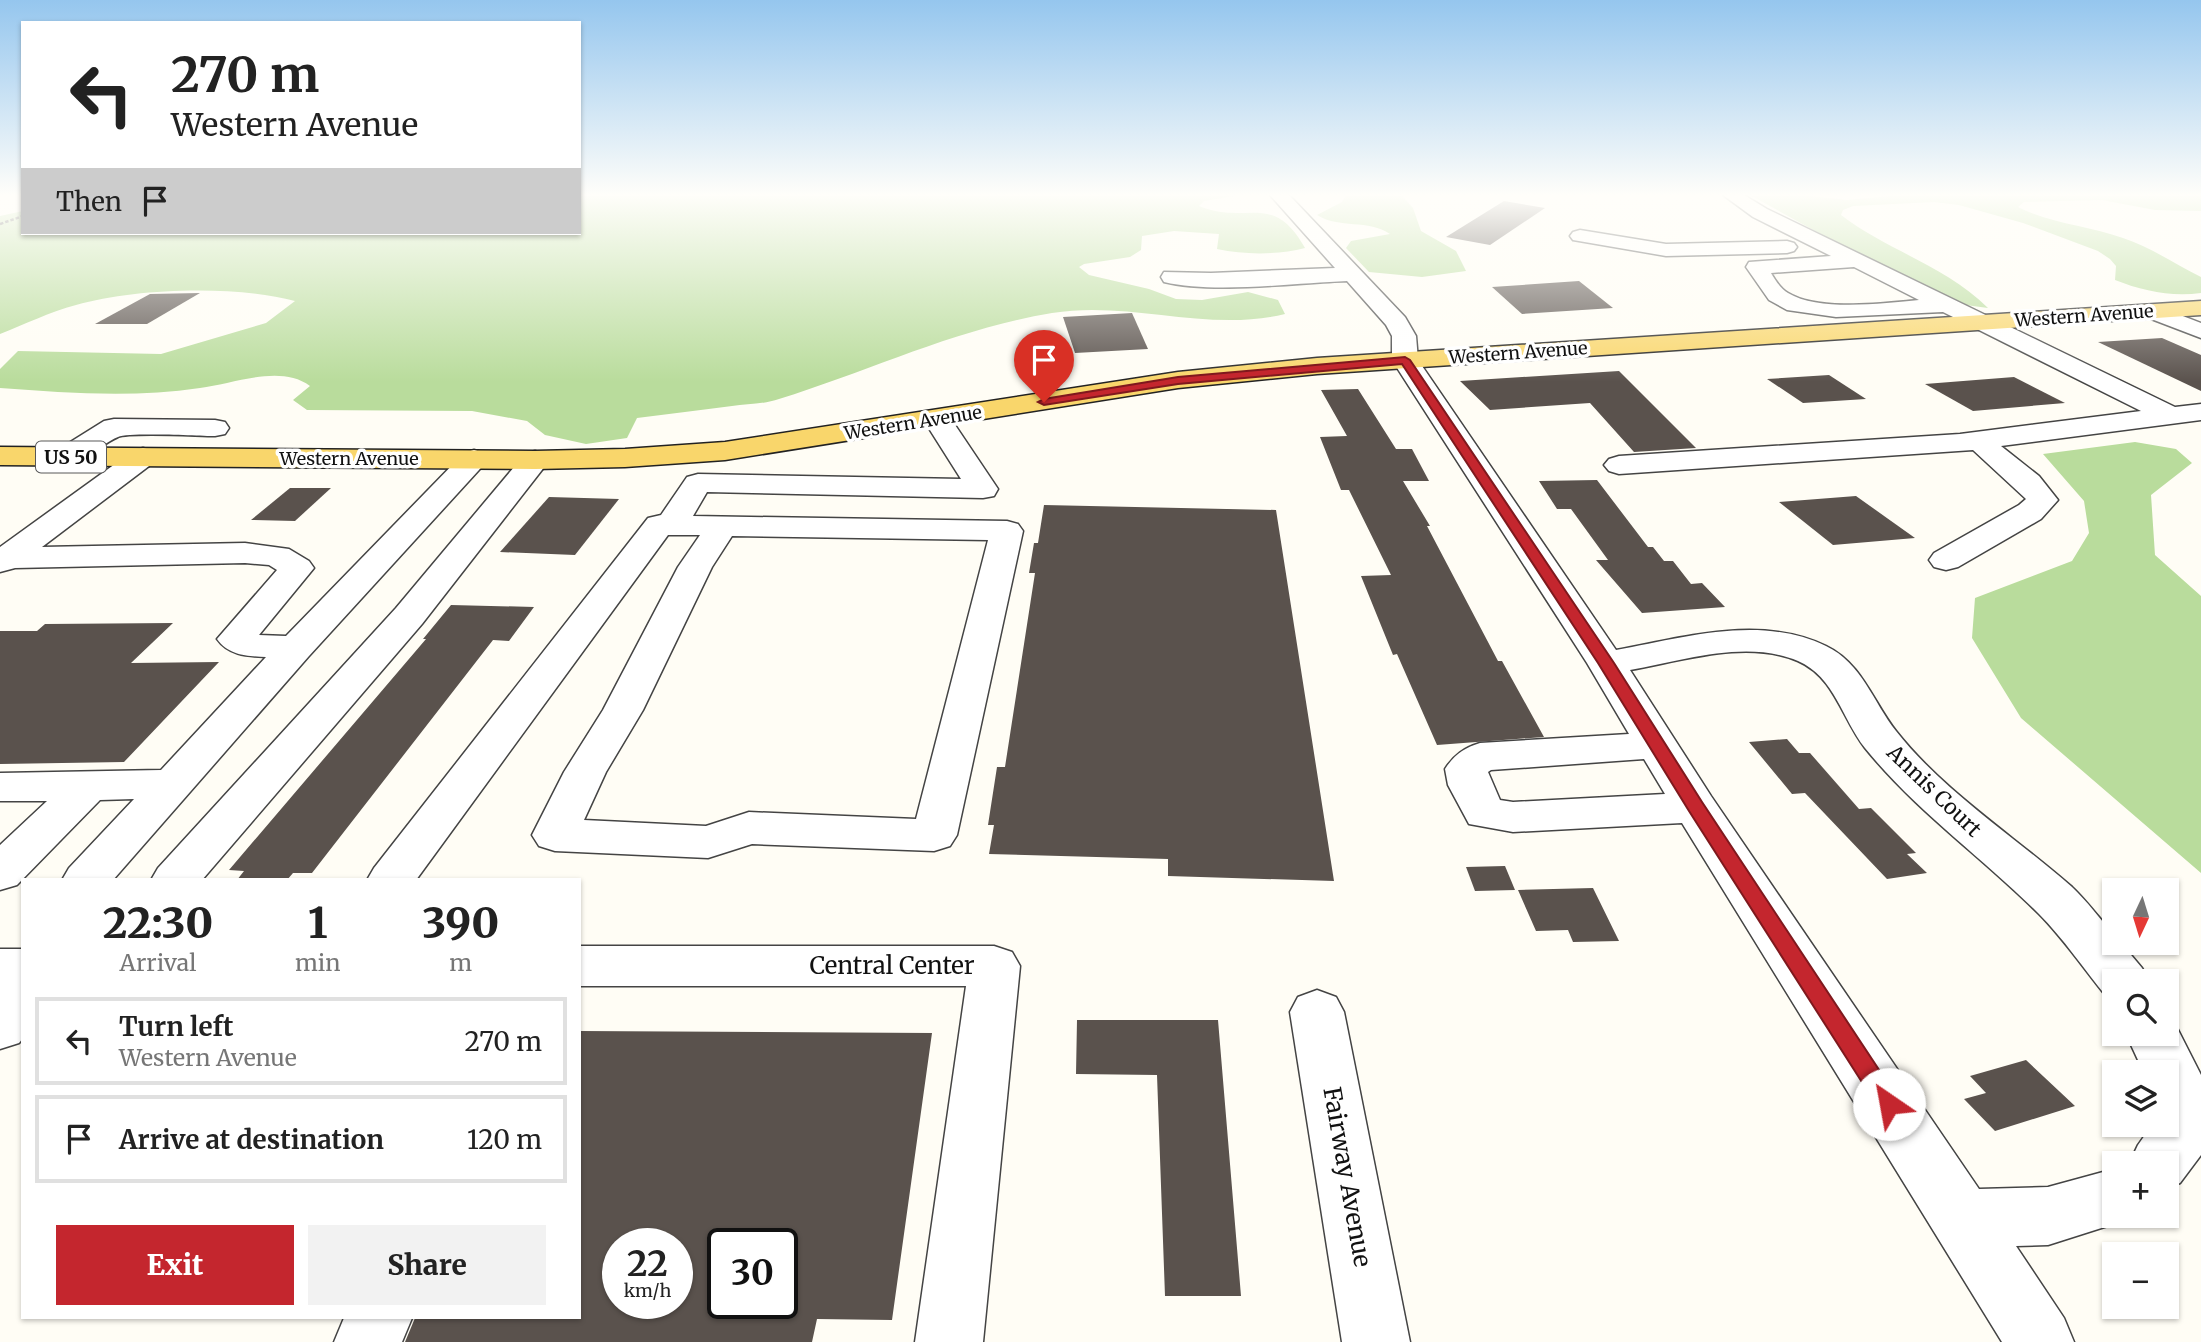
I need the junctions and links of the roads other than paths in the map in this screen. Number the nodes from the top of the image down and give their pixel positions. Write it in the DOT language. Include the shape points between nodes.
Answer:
graph roads {
  1 [pos="1336,258"];
  2 [pos="1800,258"];
  3 [pos="1828,258"];
  4 [pos="1842,258"];
  5 [pos="1351,274"];
  6 [pos="1172,277"];
  7 [pos="1944,305"];
  8 [pos="1815,307"];
  9 [pos="1907,307"];
  10 [pos="2201,308"];
  11 [pos="2154,312"];
  12 [pos="1978,323"];
  13 [pos="1860,331"];
  14 [pos="2201,331"];
  15 [pos="1405,360"];
  16 [pos="2201,412"];
  17 [pos="2171,416"];
  18 [pos="937,419"];
  19 [pos="215,428"];
  20 [pos="2201,434"];
  21 [pos="1980,440"];
  22 [pos="0,456"];
  23 [pos="66,457"];
  24 [pos="143,457"];
  25 [pos="474,459"];
  26 [pos="535,460"];
  27 [pos="2004,463"];
  28 [pos="1619,465"];
  29 [pos="1773,480"];
  30 [pos="984,489"];
  31 [pos="671,525"];
  32 [pos="722,526"];
  33 [pos="974,531"];
  34 [pos="2,559"];
  35 [pos="1946,560"];
  36 [pos="358,583"];
  37 [pos="435,583"];
  38 [pos="296,648"];
  39 [pos="1606,663"];
  40 [pos="1658,745"];
  41 [pos="89,785"];
  42 [pos="172,785"];
  43 [pos="0,787"];
  44 [pos="1695,807"];
  45 [pos="0,873"];
  46 [pos="88,878"];
  47 [pos="177,878"];
  48 [pos="393,878"];
  49 [pos="581,966"];
  50 [pos="0,969"];
  51 [pos="2113,969"];
  52 [pos="21,970"];
  53 [pos="21,1003"];
  54 [pos="1317,1012"];
  55 [pos="0,1027"];
  56 [pos="2159,1046"];
  57 [pos="2168,1151"];
  58 [pos="2102,1200"];
  59 [pos="1964,1219"];
  60 [pos="379,1319"];
  61 [pos="368,1342"];
  62 [pos="949,1342"];
  63 [pos="1376,1342"];
  64 [pos="2040,1342"];
  1 -- 5 [label="street"];
  2 -- 8 [label="street" via="1758,267 1778,296"];
  3 -- 9 [label="street"];
  4 -- 7 [label="street"];
  5 -- 6 [label="street" via="1211,281"];
  5 -- 15 [label="street" via="1397,322 1404,336"];
  7 -- 9 [label="street"];
  7 -- 12 [label="street"];
  8 -- 9 [label="street"];
  8 -- 13 [label="street"];
  10 -- 11 [label="main road, Western Avenue / US 50"];
  11 -- 12 [label="main road, Western Avenue / US 50"];
  11 -- 14 [label="street"];
  12 -- 13 [label="main road, Western Avenue / US 50"];
  12 -- 17 [label="street"];
  13 -- 15 [label="main road, Western Avenue / US 50"];
  15 -- 18 [label="main road, Western Avenue / US 50" via="1178,380"];
  15 -- 39 [label="street"];
  16 -- 17 [label="street"];
  17 -- 20 [label="street"];
  17 -- 21 [label="street"];
  18 -- 26 [label="main road, Western Avenue / US 50" via="725,451"];
  18 -- 30 [label="street"];
  19 -- 23 [label="street" via="114,426"];
  21 -- 27 [label="street"];
  21 -- 28 [label="street"];
  22 -- 23 [label="main road, Western Avenue / US 50"];
  23 -- 24 [label="main road, Western Avenue / US 50"];
  24 -- 25 [label="main road, Western Avenue / US 50"];
  24 -- 34 [label="street"];
  25 -- 26 [label="main road, Western Avenue / US 50"];
  25 -- 36 [label="street"];
  26 -- 37 [label="street"];
  27 -- 29 [label="street"];
  27 -- 35 [label="street" via="2035,487 2042,500 2030,512"];
  30 -- 31 [label="street" via="698,483"];
  30 -- 33 [label="street"];
  31 -- 32 [label="street"];
  31 -- 48 [label="street" via="659,525"];
  32 -- 33 [label="street"];
  32 -- 33 [label="street" via="695,567 555,835 708,842 749,828 934,835 1007,531"];
  34 -- 38 [label="street" via="277,556 297,568 236,639 247,645"];
  36 -- 37 [label="street"];
  36 -- 38 [label="street"];
  37 -- 47 [label="street"];
  38 -- 42 [label="street"];
  39 -- 40 [label="street"];
  39 -- 51 [label="street, Annis Court" via="1731,640 1777,643 1813,654 1839,674 1879,738 1925,787 2057,902"];
  40 -- 44 [label="street"];
  40 -- 44 [label="street" via="1480,757 1466,769 1485,813 1513,817"];
  41 -- 42 [label="street"];
  41 -- 43 [label="street"];
  41 -- 45 [label="street"];
  42 -- 46 [label="street"];
  44 -- 59 [label="street"];
  49 -- 62 [label="street, Central Center" via="994,965"];
  50 -- 52 [label="street"];
  53 -- 55 [label="street"];
  54 -- 63 [label="street, Fairway Avenue"];
  56 -- 57 [label="street" via="2176,1081 2182,1133"];
  58 -- 59 [label="street" via="2048,1216"];
  59 -- 64 [label="street"];
  60 -- 61 [label="street"];
}
